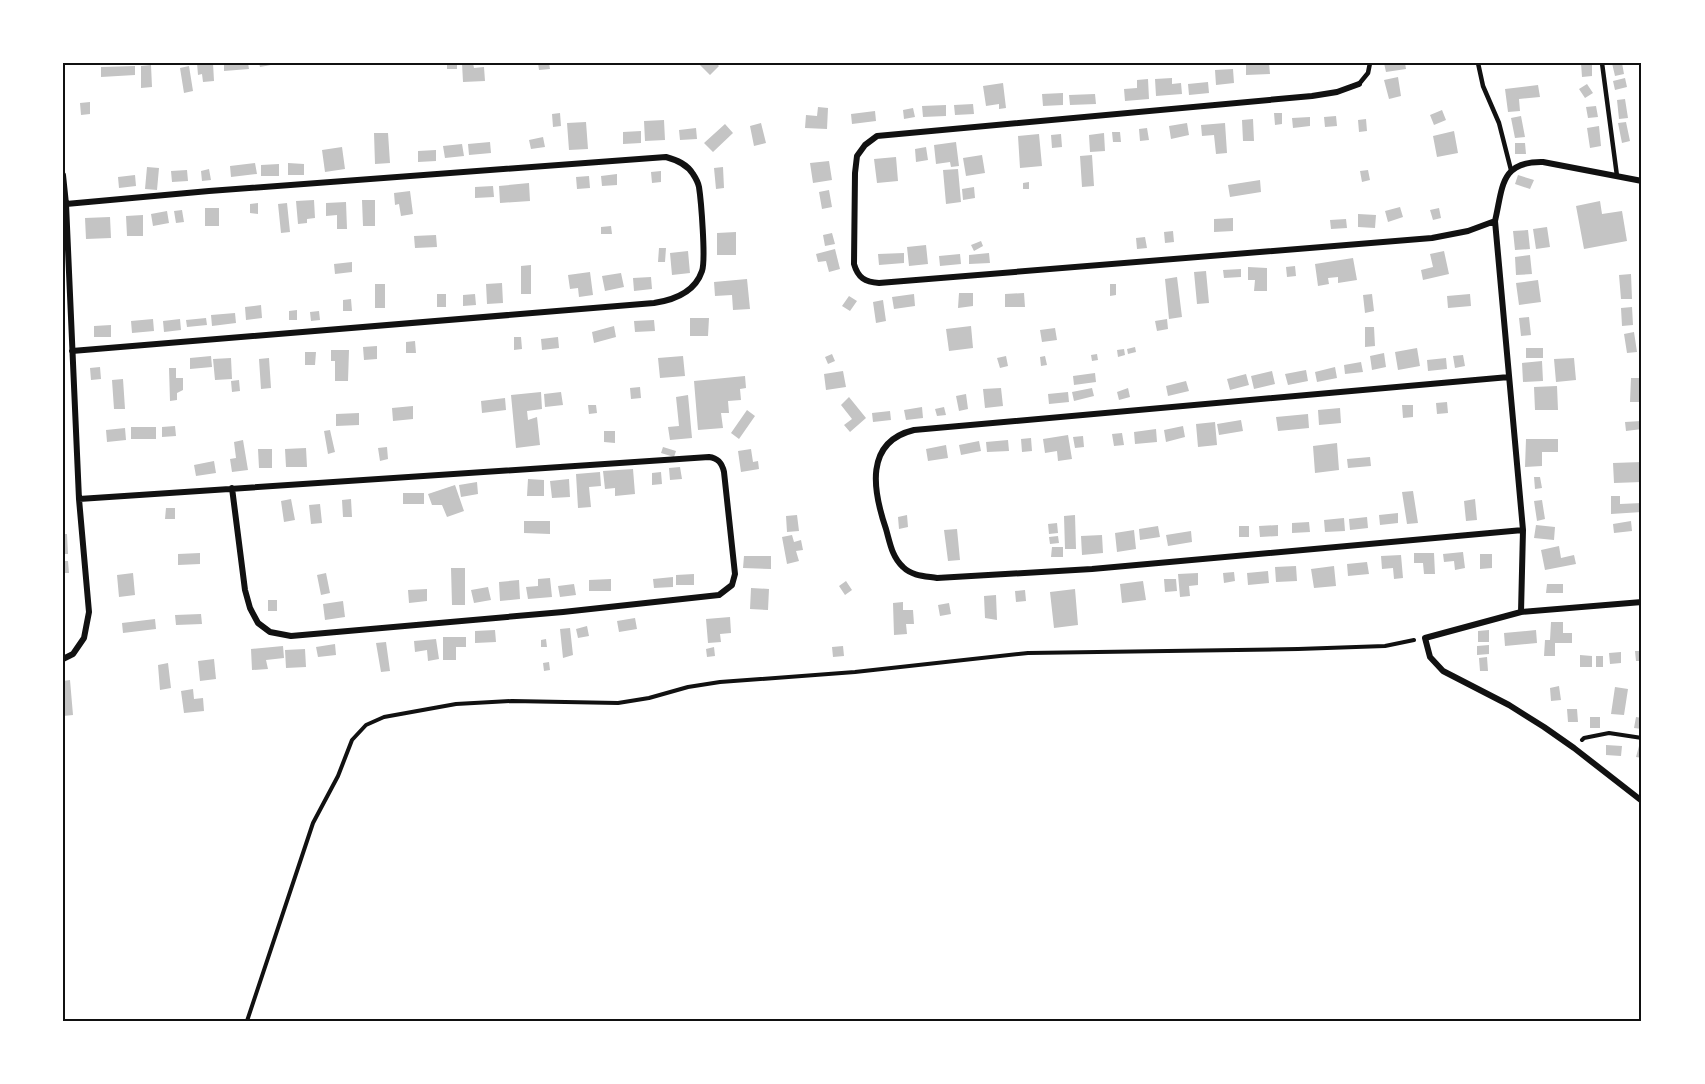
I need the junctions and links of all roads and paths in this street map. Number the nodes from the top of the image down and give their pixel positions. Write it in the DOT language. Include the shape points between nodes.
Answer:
graph roads {
  1 [pos="1370,63"];
  2 [pos="1478,63"];
  3 [pos="1602,63"];
  4 [pos="1359,84"];
  5 [pos="1511,170"];
  6 [pos="63,175"];
  7 [pos="1617,176"];
  8 [pos="1642,181"];
  9 [pos="66,204"];
  10 [pos="1496,221"];
  11 [pos="72,351"];
  12 [pos="1509,377"];
  13 [pos="232,488"];
  14 [pos="79,499"];
  15 [pos="1523,530"];
  16 [pos="1642,602"];
  17 [pos="1521,612"];
  18 [pos="1425,638"];
  19 [pos="63,659"];
  20 [pos="1642,738"];
  21 [pos="1574,748"];
  22 [pos="1642,801"];
  23 [pos="248,1021"];
  1 -- 4 [label="lane"];
  2 -- 5 [label="lane"];
  3 -- 7 [label="lane"];
  4 -- 10 [label="street" via="1312,96 878,136 857,156 856,272 861,279 879,284 1432,238"];
  5 -- 7 [label="street" via="1522,163 1543,162"];
  5 -- 10 [label="street" via="1504,181"];
  6 -- 9 [label="street"];
  7 -- 8 [label="street"];
  9 -- 11 [label="street"];
  9 -- 11 [label="street" via="666,157 678,160 693,174 698,185 702,228 703,270 686,293 671,300"];
  10 -- 12 [label="street"];
  11 -- 14 [label="street"];
  12 -- 15 [label="street"];
  12 -- 15 [label="street" via="914,430 892,439 883,449 875,484 894,556 917,576 937,578 1092,569"];
  13 -- 13 [label="street" via="713,457 722,464 724,472 735,574 732,585 719,595 291,636 270,632 258,623 250,608"];
  13 -- 14 [label="street"];
  14 -- 19 [label="street" via="88,612 84,638 73,654"];
  15 -- 17 [label="street"];
  16 -- 17 [label="street"];
  17 -- 18 [label="street"];
  18 -- 21 [label="street" via="1430,657 1443,671 1509,705"];
  18 -- 23 [label="path" via="1385,646 1298,650 1028,653 720,682 618,703 501,701 456,704 384,717 366,725 352,740 313,824"];
  20 -- 21 [label="path" via="1609,734 1584,738"];
  21 -- 22 [label="street"];
}
